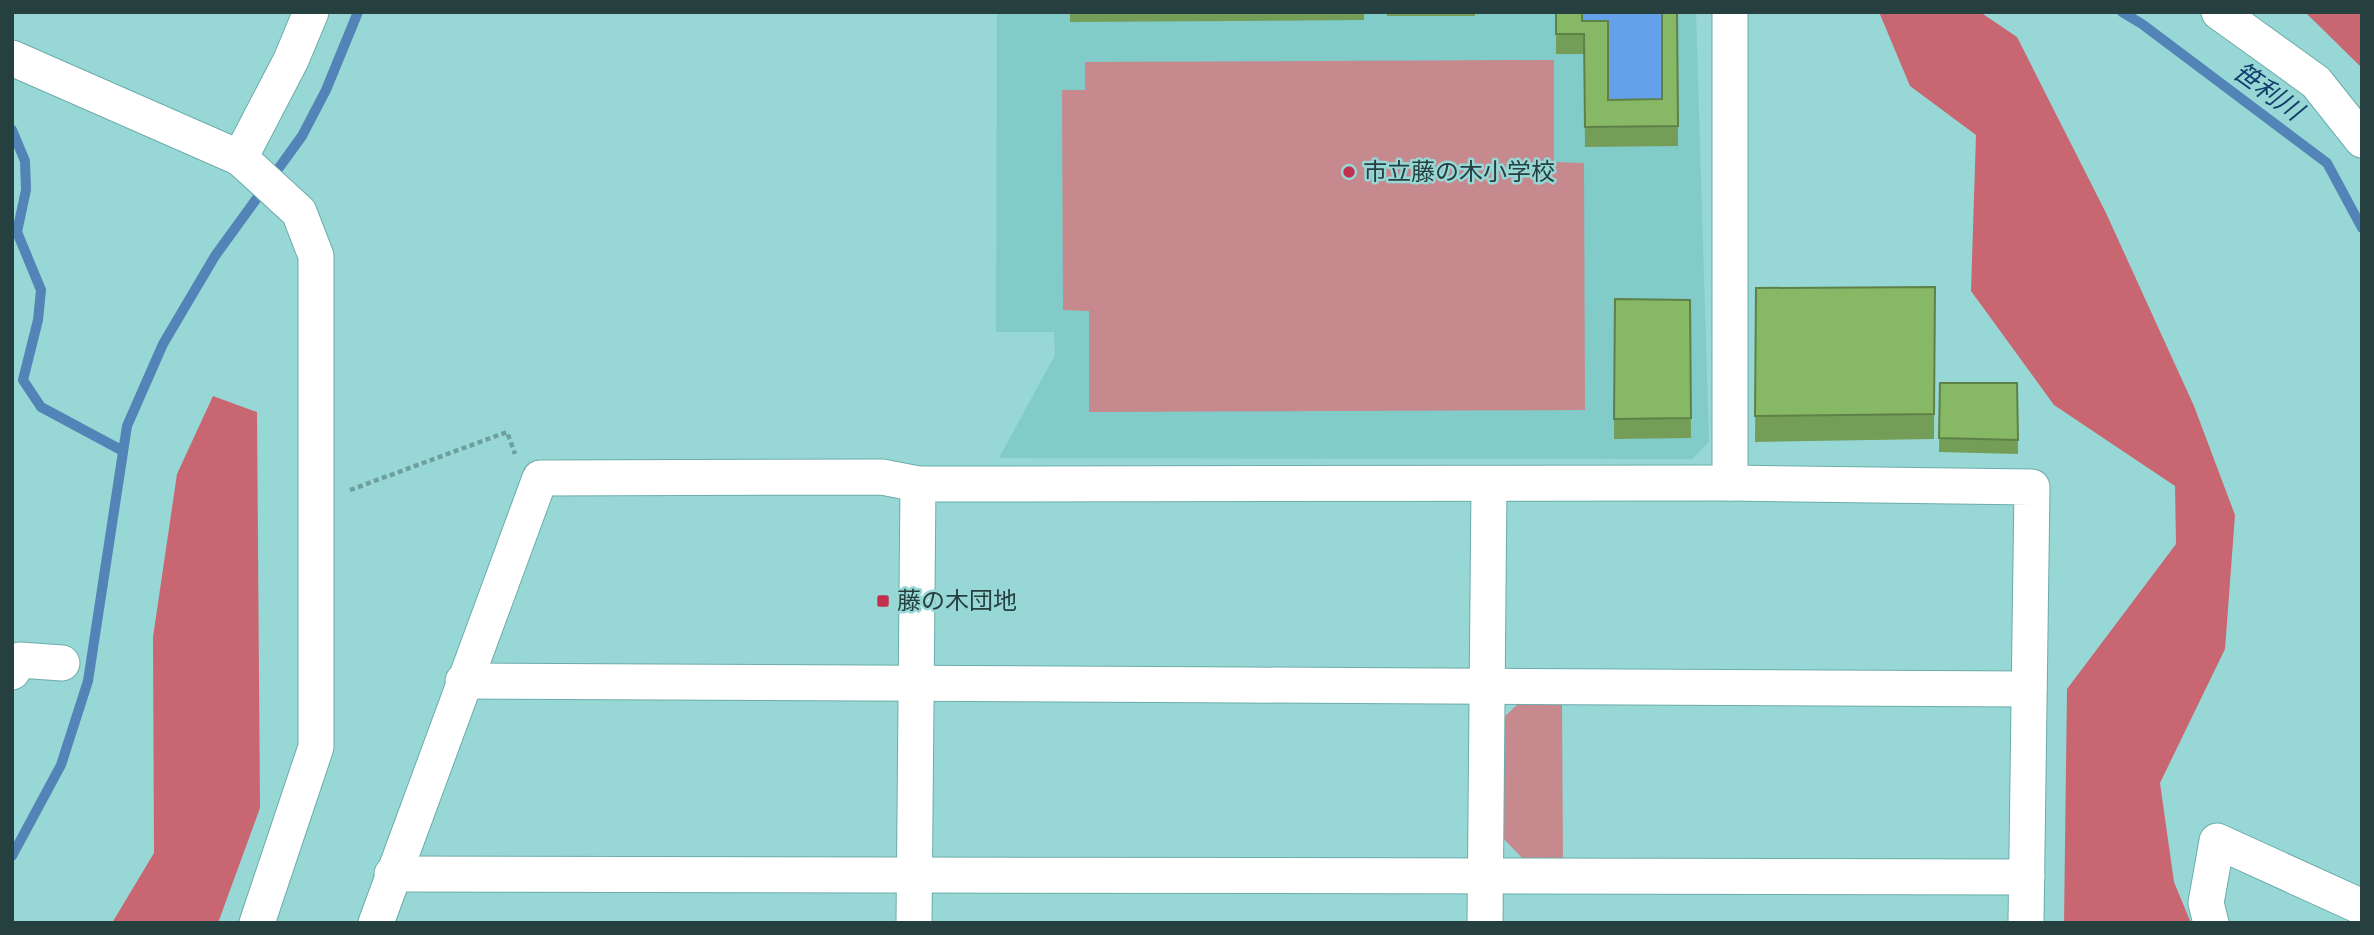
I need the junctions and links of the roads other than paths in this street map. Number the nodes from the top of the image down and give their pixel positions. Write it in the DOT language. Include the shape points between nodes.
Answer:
graph roads {
  1 [pos="311,12"];
  2 [pos="1730,12"];
  3 [pos="2219,12"];
  4 [pos="18,60"];
  5 [pos="2362,141"];
  6 [pos="243,161"];
  7 [pos="1730,483"];
  8 [pos="918,484"];
  9 [pos="1489,484"];
  10 [pos="62,663"];
  11 [pos="12,672"];
  12 [pos="463,681"];
  13 [pos="1488,684"];
  14 [pos="914,686"];
  15 [pos="2029,689"];
  16 [pos="392,874"];
  17 [pos="914,876"];
  18 [pos="1485,876"];
  19 [pos="2026,877"];
  20 [pos="2362,907"];
  21 [pos="257,923"];
  22 [pos="376,923"];
  23 [pos="914,923"];
  24 [pos="1485,923"];
  25 [pos="2026,923"];
  26 [pos="2211,923"];
  1 -- 6 [label="street"];
  2 -- 7 [label="street"];
  3 -- 5 [label="street" via="2316,82"];
  4 -- 6 [label="street"];
  6 -- 21 [label="street" via="299,212 316,256 316,747"];
  7 -- 9 [label="street"];
  7 -- 15 [label="street" via="2032,487"];
  8 -- 9 [label="street"];
  8 -- 12 [label="street" via="882,477 540,478"];
  8 -- 14 [label="street"];
  9 -- 13 [label="street"];
  10 -- 11 [label="street" via="20,660"];
  12 -- 14 [label="street"];
  12 -- 16 [label="street"];
  13 -- 14 [label="street"];
  13 -- 15 [label="street"];
  13 -- 18 [label="street"];
  14 -- 17 [label="street"];
  15 -- 19 [label="street"];
  16 -- 17 [label="street"];
  16 -- 22 [label="street"];
  17 -- 18 [label="street"];
  17 -- 23 [label="street"];
  18 -- 19 [label="street"];
  18 -- 24 [label="street"];
  19 -- 25 [label="street"];
  20 -- 26 [label="street" via="2217,841 2206,903"];
}
